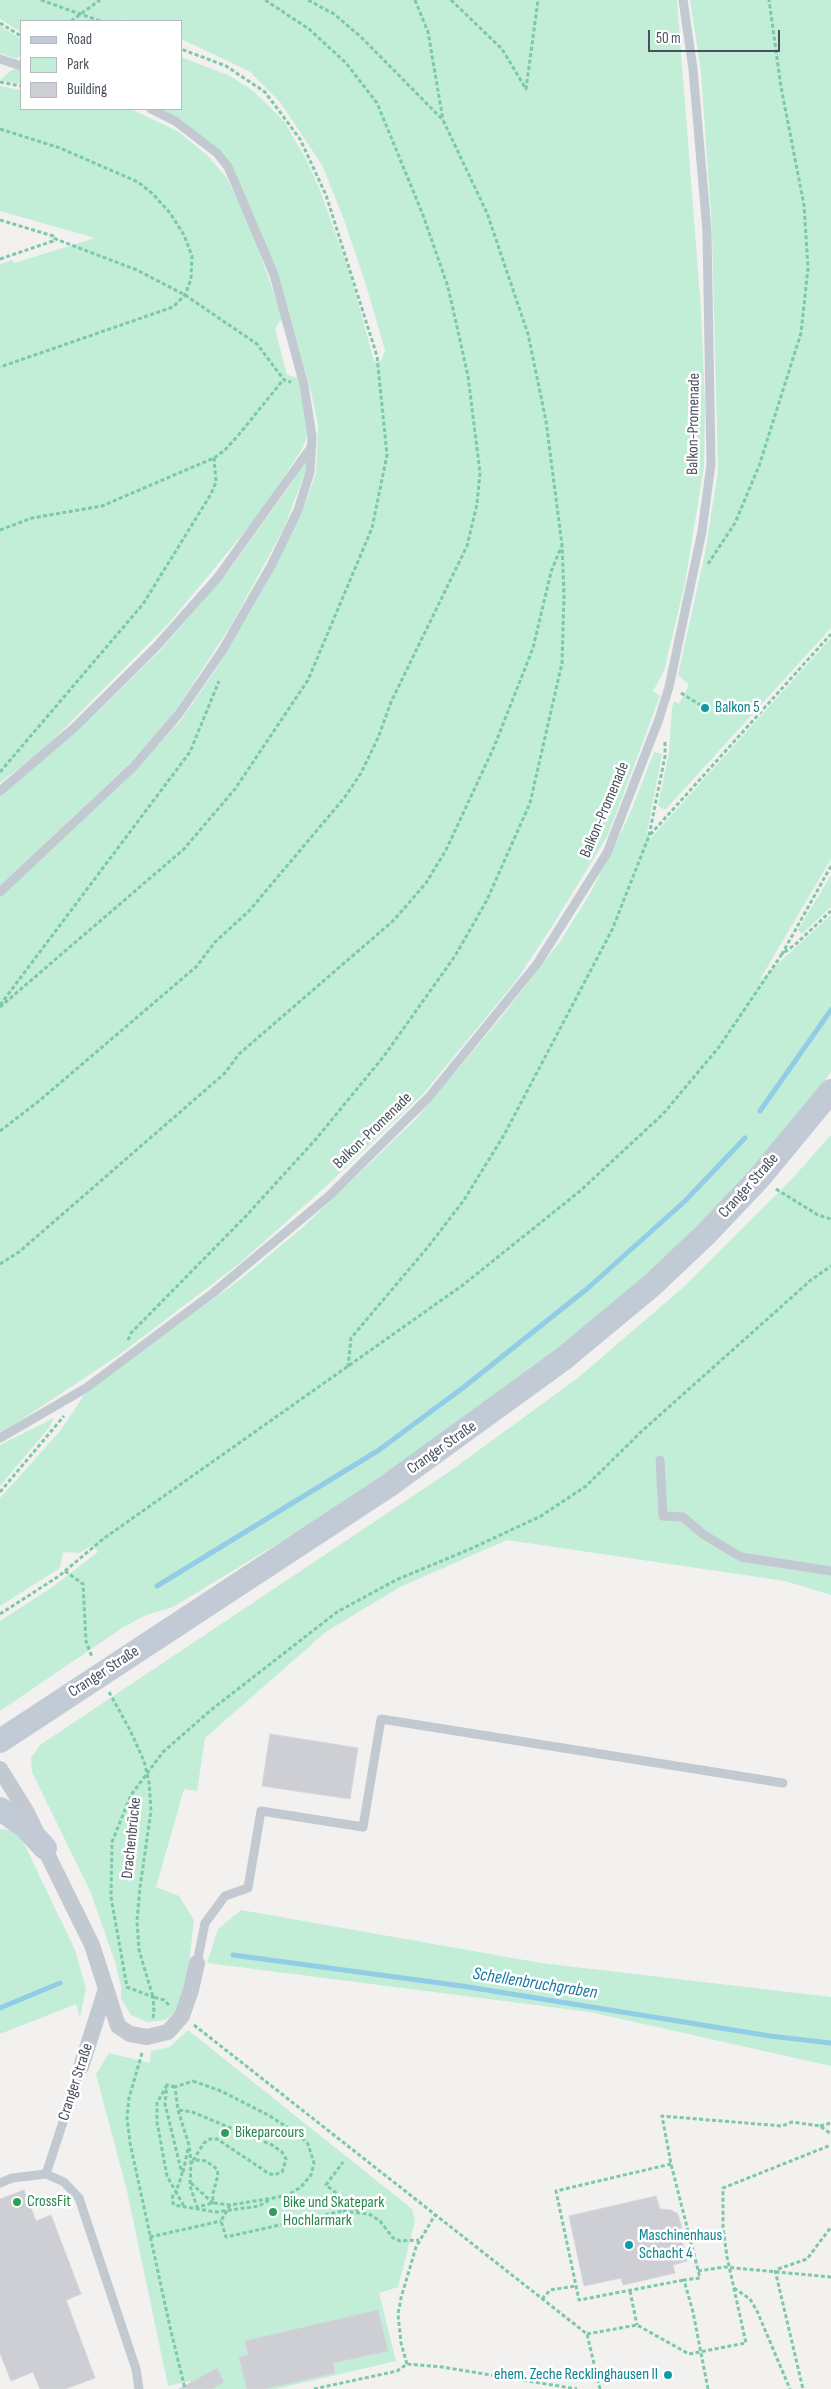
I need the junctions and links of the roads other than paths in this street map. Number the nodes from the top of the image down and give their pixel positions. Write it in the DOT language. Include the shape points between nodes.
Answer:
graph roads {
  1 [pos="683,0"];
  2 [pos="0,58"];
  3 [pos="20,66"];
  4 [pos="153,110"];
  5 [pos="312,446"];
  6 [pos="0,790"];
  7 [pos="0,892"];
  8 [pos="831,1091"];
  9 [pos="0,1438"];
  10 [pos="660,1460"];
  11 [pos="831,1571"];
  12 [pos="0,1741"];
  13 [pos="0,1769"];
  14 [pos="783,1783"];
  15 [pos="0,1809"];
  16 [pos="45,1848"];
  17 [pos="197,1963"];
  18 [pos="106,1989"];
  19 [pos="82,2067"];
  20 [pos="46,2174"];
  21 [pos="0,2183"];
  22 [pos="139,2389"];
  1 -- 9 [label="lane, Balkon-Promenade" via="693,69 707,231 711,464 702,531 669,687 607,853 537,964 430,1097 329,1196 213,1293 86,1388"];
  2 -- 3 [label="lane"];
  4 -- 5 [label="lane" via="196,136 228,167 274,275 304,385"];
  5 -- 6 [label="lane" via="223,570 156,648 74,728"];
  5 -- 7 [label="lane" via="310,472 298,510 271,566 222,651 178,715 133,767"];
  8 -- 12 [label="main road, Cranger Straße" via="759,1178 706,1234 651,1286 563,1359 388,1486"];
  10 -- 11 [label="lane" via="663,1516 683,1517 704,1535 741,1556"];
  13 -- 16 [label="street"];
  14 -- 17 [label="lane" via="381,1719 363,1827 261,1812 248,1888 225,1896 205,1923"];
  15 -- 16 [label="main road" via="25,1826"];
  16 -- 18 [label="street" via="92,1945"];
  17 -- 18 [label="street" via="182,2016 168,2032 147,2037 130,2034 118,2026"];
  18 -- 19 [label="street, Cranger Straße"];
  19 -- 20 [label="lane, Cranger Straße"];
  20 -- 21 [label="lane" via="12,2178"];
  20 -- 22 [label="lane" via="64,2182 79,2198 136,2369"];
}
